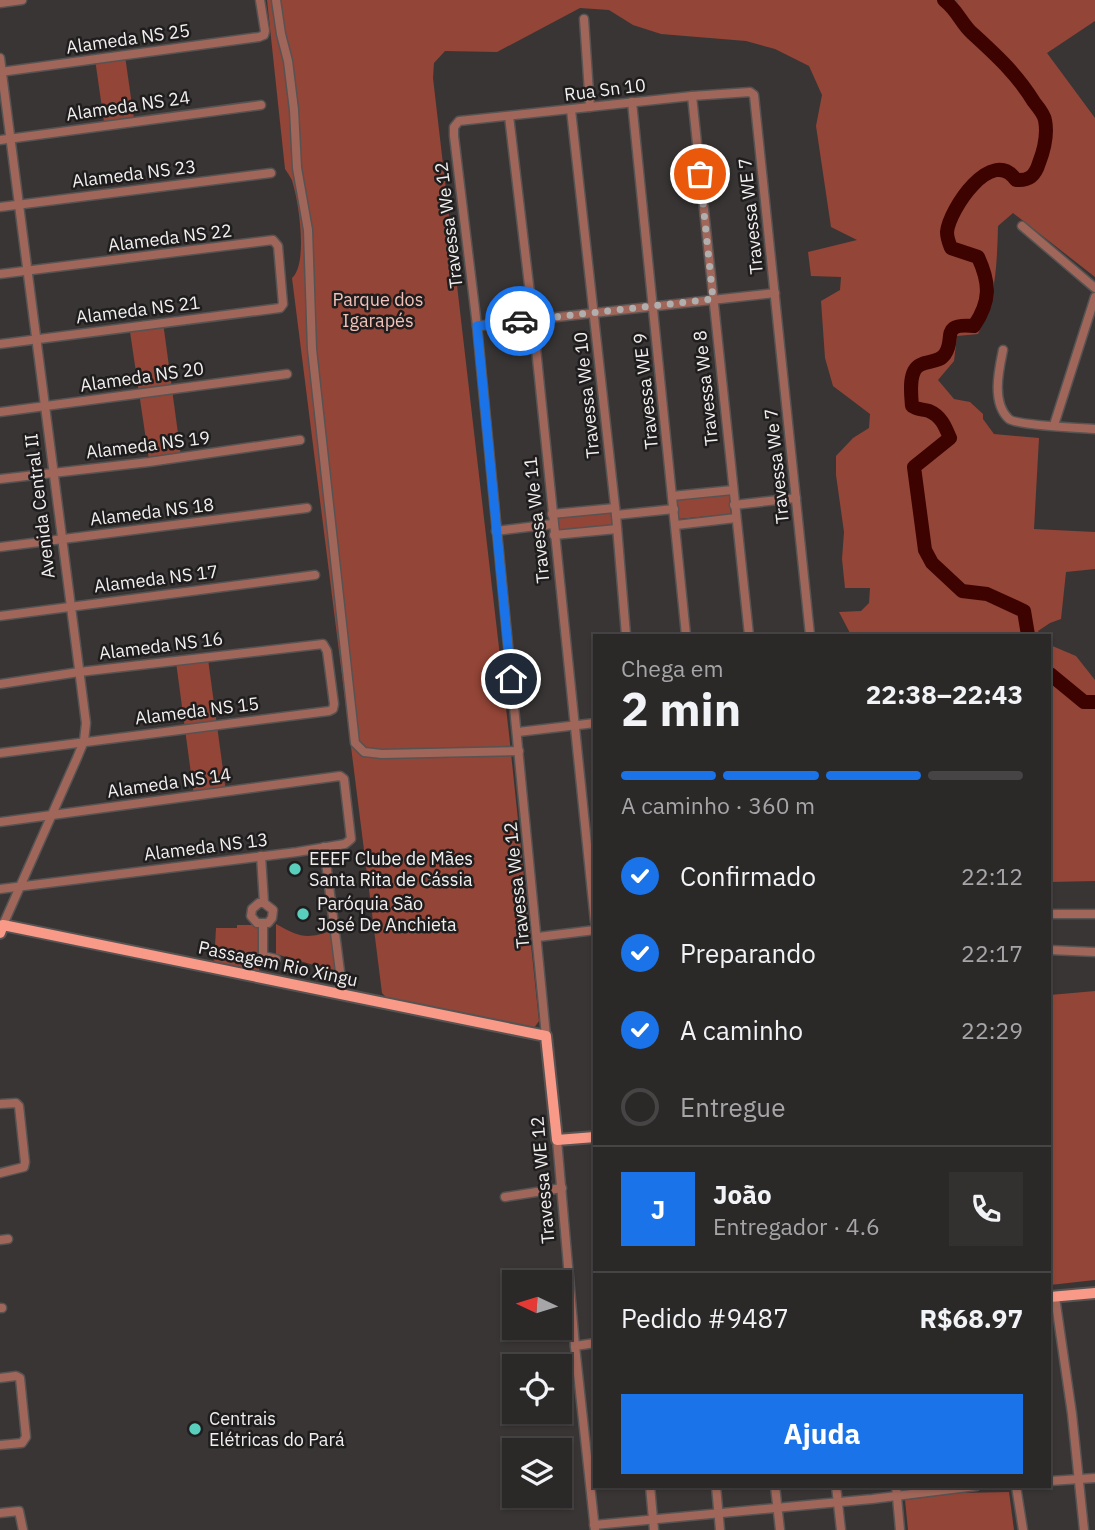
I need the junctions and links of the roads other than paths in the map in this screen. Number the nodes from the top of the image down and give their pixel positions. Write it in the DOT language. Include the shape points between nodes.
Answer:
graph roads {
  1 [pos="22,0"];
  2 [pos="260,0"];
  3 [pos="276,0"];
  4 [pos="0,3"];
  5 [pos="584,19"];
  6 [pos="0,58"];
  7 [pos="1,71"];
  8 [pos="754,95"];
  9 [pos="692,96"];
  10 [pos="632,102"];
  11 [pos="261,105"];
  12 [pos="590,107"];
  13 [pos="571,110"];
  14 [pos="509,116"];
  15 [pos="459,121"];
  16 [pos="11,138"];
  17 [pos="0,140"];
  18 [pos="271,173"];
  19 [pos="18,204"];
  20 [pos="0,207"];
  21 [pos="1022,226"];
  22 [pos="27,271"];
  23 [pos="0,274"];
  24 [pos="1095,288"];
  25 [pos="775,293"];
  26 [pos="1095,297"];
  27 [pos="713,299"];
  28 [pos="653,306"];
  29 [pos="280,308"];
  30 [pos="594,313"];
  31 [pos="533,319"];
  32 [pos="477,326"];
  33 [pos="37,338"];
  34 [pos="0,344"];
  35 [pos="1003,350"];
  36 [pos="287,374"];
  37 [pos="46,406"];
  38 [pos="0,412"];
  39 [pos="1054,425"];
  40 [pos="1095,429"];
  41 [pos="300,440"];
  42 [pos="53,472"];
  43 [pos="0,479"];
  44 [pos="733,490"];
  45 [pos="672,496"];
  46 [pos="796,498"];
  47 [pos="734,505"];
  48 [pos="307,508"];
  49 [pos="674,509"];
  50 [pos="615,512"];
  51 [pos="552,514"];
  52 [pos="736,518"];
  53 [pos="553,524"];
  54 [pos="676,525"];
  55 [pos="617,529"];
  56 [pos="496,531"];
  57 [pos="554,535"];
  58 [pos="62,539"];
  59 [pos="0,547"];
  60 [pos="315,575"];
  61 [pos="70,606"];
  62 [pos="0,616"];
  63 [pos="626,634"];
  64 [pos="687,634"];
  65 [pos="749,634"];
  66 [pos="810,634"];
  67 [pos="325,645"];
  68 [pos="79,672"];
  69 [pos="0,684"];
  70 [pos="593,723"];
  71 [pos="575,724"];
  72 [pos="518,732"];
  73 [pos="84,741"];
  74 [pos="519,751"];
  75 [pos="0,753"];
  76 [pos="342,777"];
  77 [pos="52,815"];
  78 [pos="0,822"];
  79 [pos="324,847"];
  80 [pos="261,856"];
  81 [pos="21,885"];
  82 [pos="0,889"];
  83 [pos="593,902"];
  84 [pos="264,903"];
  85 [pos="1051,914"];
  86 [pos="1095,914"];
  87 [pos="263,924"];
  88 [pos="2,929"];
  89 [pos="593,930"];
  90 [pos="538,937"];
  91 [pos="1051,950"];
  92 [pos="1095,951"];
  93 [pos="276,959"];
  94 [pos="343,995"];
  95 [pos="546,1036"];
  96 [pos="0,1104"];
  97 [pos="593,1137"];
  98 [pos="557,1140"];
  99 [pos="0,1173"];
  100 [pos="562,1188"];
  101 [pos="505,1197"];
  102 [pos="1095,1293"];
  103 [pos="1053,1297"];
  104 [pos="593,1343"];
  105 [pos="575,1346"];
  106 [pos="0,1378"];
  107 [pos="0,1446"];
  108 [pos="1095,1478"];
  109 [pos="1079,1480"];
  110 [pos="1051,1481"];
  111 [pos="650,1488"];
  112 [pos="716,1488"];
  113 [pos="775,1488"];
  114 [pos="836,1488"];
  115 [pos="936,1488"];
  116 [pos="1016,1488"];
  117 [pos="896,1490"];
  118 [pos="838,1502"];
  119 [pos="777,1508"];
  120 [pos="0,1513"];
  121 [pos="718,1513"];
  122 [pos="653,1520"];
  123 [pos="594,1528"];
  124 [pos="23,1530"];
  125 [pos="654,1530"];
  126 [pos="720,1530"];
  127 [pos="780,1530"];
  128 [pos="841,1530"];
  129 [pos="900,1530"];
  130 [pos="1023,1530"];
  131 [pos="1084,1530"];
  1 -- 4 [label="street"];
  2 -- 7 [label="street, Alameda NS 25" via="265,31 259,37"];
  3 -- 74 [label="street" via="308,230 312,349 355,743 364,752 382,754"];
  5 -- 12 [label="street"];
  6 -- 7 [label="street, Avenida Central II"];
  7 -- 16 [label="street, Avenida Central II"];
  8 -- 9 [label="street, Rua Sn 10"];
  8 -- 25 [label="street, Travessa WE 7"];
  9 -- 10 [label="street, Rua Sn 10"];
  9 -- 27 [label="street, Travessa We 8"];
  10 -- 12 [label="street, Rua Sn 10"];
  10 -- 28 [label="street, Travessa WE 9"];
  11 -- 16 [label="street, Alameda NS 24"];
  12 -- 13 [label="street, Rua Sn 10"];
  13 -- 14 [label="street, Rua Sn 10"];
  13 -- 30 [label="street, Travessa We 10"];
  14 -- 15 [label="street, Rua Sn 10"];
  14 -- 31 [label="street, Travessa We 11"];
  15 -- 32 [label="street, Travessa We 12" via="454,136"];
  16 -- 17 [label="street, Alameda NS 24"];
  16 -- 19 [label="street, Avenida Central II"];
  18 -- 19 [label="street, Alameda NS 23"];
  19 -- 20 [label="street, Alameda NS 23"];
  19 -- 22 [label="street, Avenida Central II"];
  21 -- 24 [label="street"];
  22 -- 23 [label="street, Alameda NS 22"];
  22 -- 29 [label="street, Alameda NS 22" via="273,240 279,256"];
  22 -- 33 [label="street, Avenida Central II"];
  25 -- 27 [label="street"];
  25 -- 46 [label="street, Travessa We 7"];
  26 -- 39 [label="street"];
  27 -- 28 [label="street"];
  27 -- 44 [label="street, Travessa We 8"];
  28 -- 30 [label="street"];
  28 -- 45 [label="street, Travessa WE 9"];
  29 -- 33 [label="street, Alameda NS 21"];
  30 -- 31 [label="street"];
  30 -- 50 [label="street, Travessa We 10"];
  31 -- 32 [label="street"];
  31 -- 51 [label="street, Travessa We 11"];
  32 -- 56 [label="street"];
  33 -- 34 [label="street, Alameda NS 21"];
  33 -- 37 [label="street, Avenida Central II"];
  35 -- 39 [label="street" via="998,391 1006,415 1013,421"];
  36 -- 37 [label="street, Alameda NS 20"];
  37 -- 38 [label="street, Alameda NS 20"];
  37 -- 42 [label="street, Avenida Central II"];
  39 -- 40 [label="street"];
  41 -- 42 [label="street, Alameda NS 19"];
  42 -- 43 [label="street, Alameda NS 19"];
  42 -- 58 [label="street, Avenida Central II"];
  44 -- 45 [label="street"];
  44 -- 47 [label="street, Travessa We 8"];
  45 -- 49 [label="street, Travessa WE 9"];
  46 -- 47 [label="street"];
  46 -- 66 [label="street, Travessa We 7"];
  47 -- 52 [label="street, Travessa We 8"];
  48 -- 58 [label="street, Alameda NS 18"];
  49 -- 50 [label="street"];
  49 -- 54 [label="street, Travessa WE 9"];
  50 -- 51 [label="street"];
  50 -- 55 [label="street, Travessa We 10"];
  51 -- 53 [label="street, Travessa We 11"];
  52 -- 54 [label="street"];
  52 -- 65 [label="street, Travessa We 8"];
  53 -- 56 [label="street"];
  53 -- 57 [label="street, Travessa We 11"];
  54 -- 64 [label="street, Travessa WE 9"];
  55 -- 57 [label="street"];
  55 -- 63 [label="street, Travessa We 10"];
  56 -- 72 [label="street"];
  57 -- 71 [label="street, Travessa We 11"];
  58 -- 59 [label="street, Alameda NS 18"];
  58 -- 61 [label="street, Avenida Central II"];
  60 -- 61 [label="street, Alameda NS 17"];
  61 -- 62 [label="street, Alameda NS 17"];
  61 -- 68 [label="street, Avenida Central II"];
  67 -- 68 [label="street, Alameda NS 16"];
  67 -- 73 [label="street, Alameda NS 15" via="334,704 331,710"];
  68 -- 69 [label="street, Alameda NS 16"];
  68 -- 73 [label="street, Avenida Central II"];
  70 -- 71 [label="street"];
  71 -- 72 [label="street"];
  71 -- 83 [label="street, Travessa We 11"];
  72 -- 74 [label="street, Travessa We 12"];
  73 -- 75 [label="street, Alameda NS 15"];
  73 -- 77 [label="street, Avenida Central II"];
  74 -- 90 [label="street, Travessa We 12"];
  76 -- 77 [label="street, Alameda NS 14"];
  76 -- 79 [label="street, Alameda NS 13" via="351,839"];
  77 -- 78 [label="street, Alameda NS 14"];
  77 -- 81 [label="street, Avenida Central II"];
  79 -- 80 [label="street, Alameda NS 13"];
  79 -- 94 [label="street"];
  80 -- 81 [label="street, Alameda NS 13"];
  80 -- 84 [label="street"];
  81 -- 82 [label="street, Alameda NS 13"];
  81 -- 88 [label="street, Avenida Central II"];
  84 -- 87 [label="street" via="276,914"];
  84 -- 87 [label="street" via="251,909 254,920"];
  85 -- 86 [label="street"];
  87 -- 93 [label="street" via="264,956"];
  88 -- 94 [label="main road, Passagem Rio Xingu"];
  89 -- 90 [label="street"];
  90 -- 95 [label="street, Travessa We 12"];
  91 -- 92 [label="street"];
  94 -- 95 [label="main road, Passagem Rio Xingu"];
  95 -- 98 [label="main road, Travessa WE 12"];
  96 -- 99 [label="street" via="19,1106 25,1159 20,1170"];
  97 -- 98 [label="main road"];
  98 -- 100 [label="street, Travessa WE 12"];
  100 -- 101 [label="street"];
  100 -- 105 [label="street, Travessa WE 12"];
  102 -- 103 [label="main road"];
  103 -- 109 [label="street"];
  104 -- 105 [label="street"];
  105 -- 123 [label="street, Travessa WE 12"];
  106 -- 107 [label="street" via="20,1378 26,1439"];
  108 -- 109 [label="street"];
  109 -- 110 [label="street"];
  109 -- 131 [label="street"];
  111 -- 122 [label="street"];
  112 -- 121 [label="street"];
  113 -- 119 [label="street"];
  114 -- 118 [label="street"];
  115 -- 117 [label="street"];
  116 -- 130 [label="street"];
  117 -- 118 [label="street"];
  117 -- 129 [label="street"];
  118 -- 119 [label="street"];
  118 -- 128 [label="street"];
  119 -- 121 [label="street"];
  119 -- 127 [label="street"];
  120 -- 124 [label="street" via="18,1511"];
  121 -- 122 [label="street"];
  121 -- 126 [label="street"];
  122 -- 123 [label="street"];
  122 -- 125 [label="street"];
}
